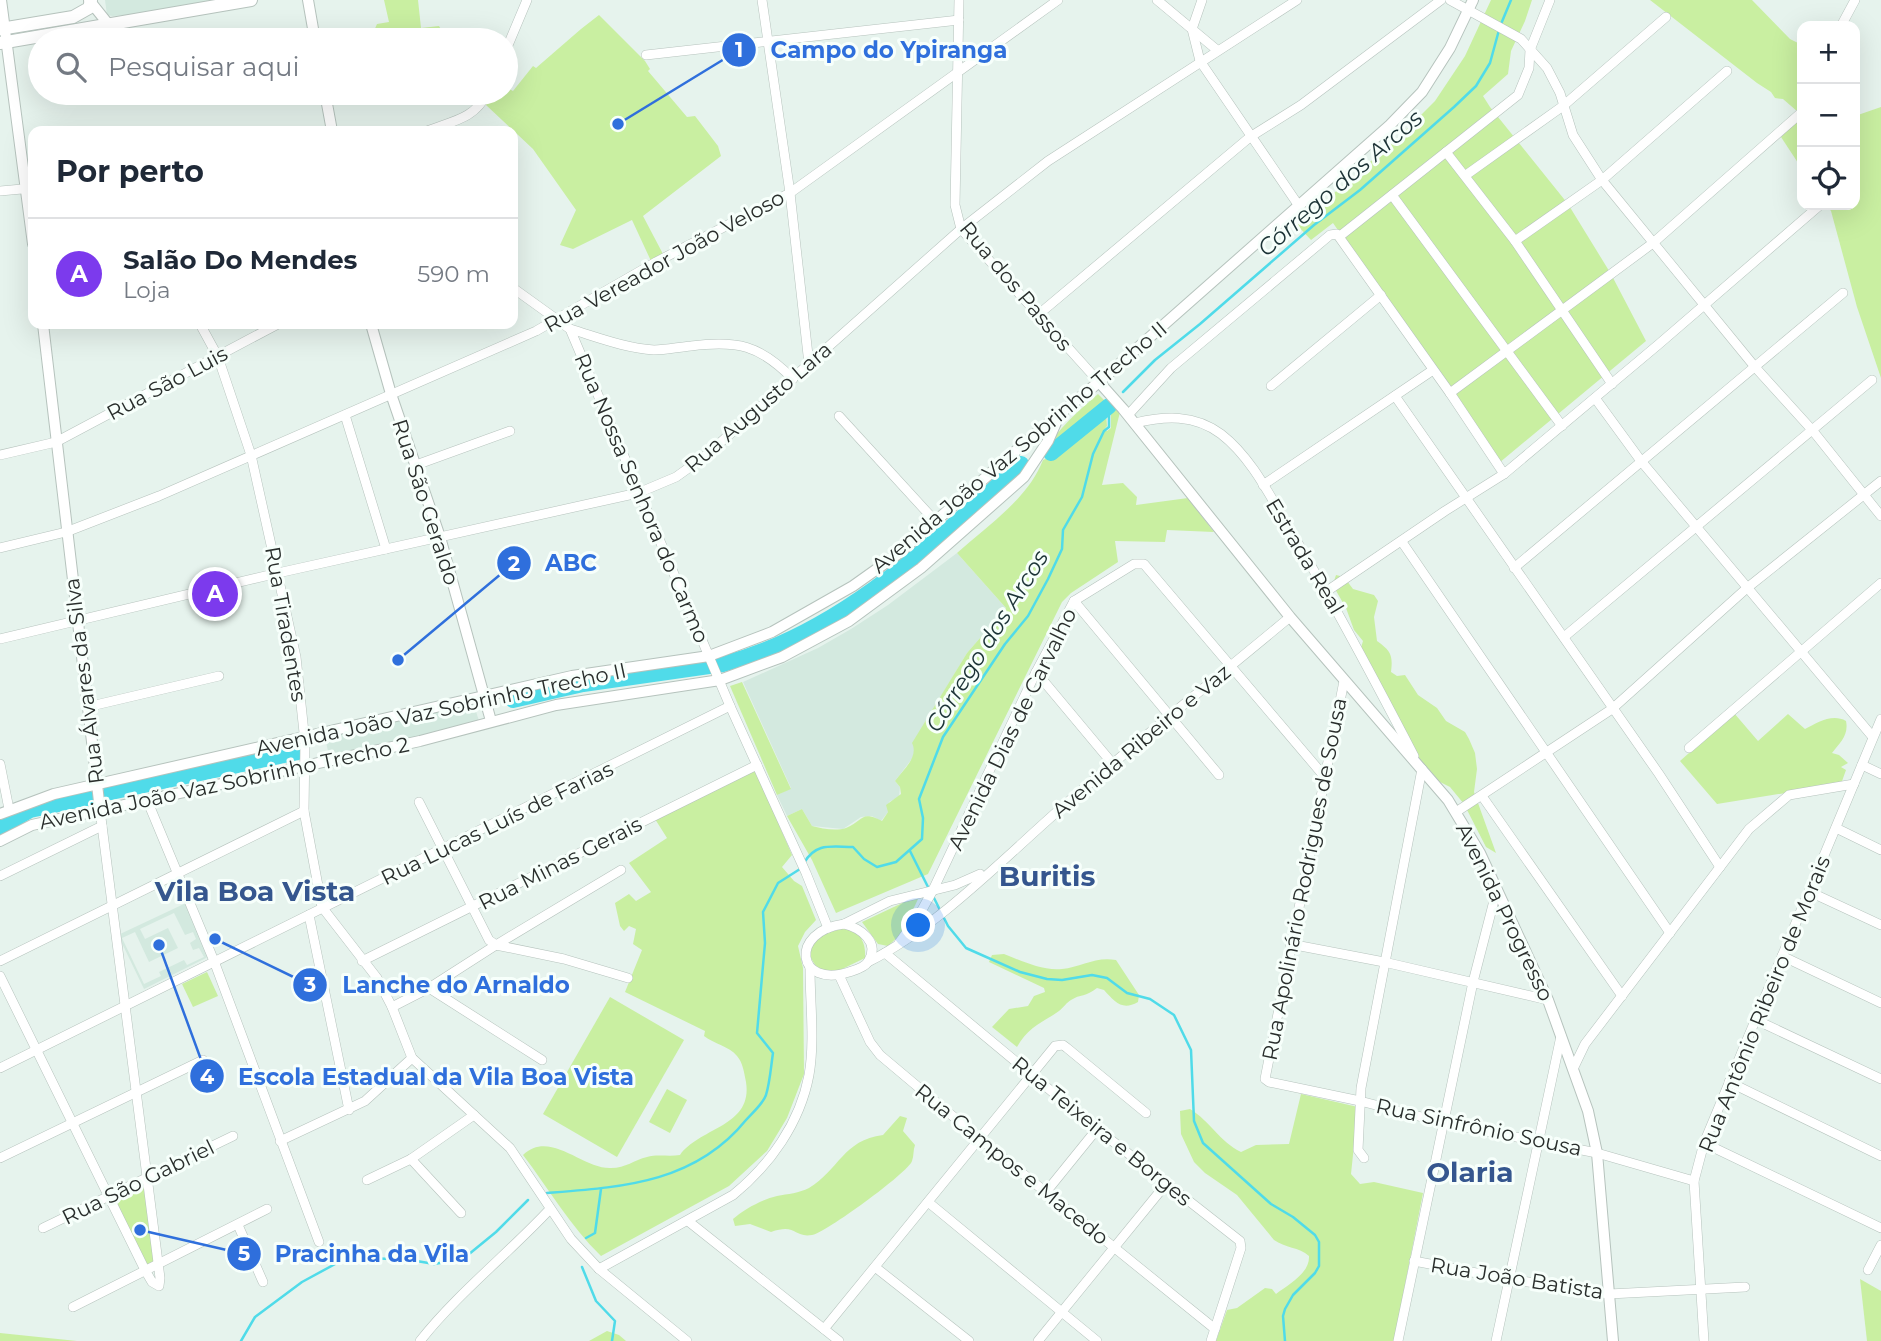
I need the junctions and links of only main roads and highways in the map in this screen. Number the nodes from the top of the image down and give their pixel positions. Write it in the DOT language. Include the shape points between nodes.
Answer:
graph roads {
  1 [pos="90,0"];
  2 [pos="251,0"];
  3 [pos="3,28"];
  4 [pos="88,28"];
  5 [pos="28,38"];
  6 [pos="4,42"];
  1 -- 3 [label="main road" via="89,8 73,17"];
  2 -- 4 [label="main road"];
  5 -- 6 [label="main road"];
}
